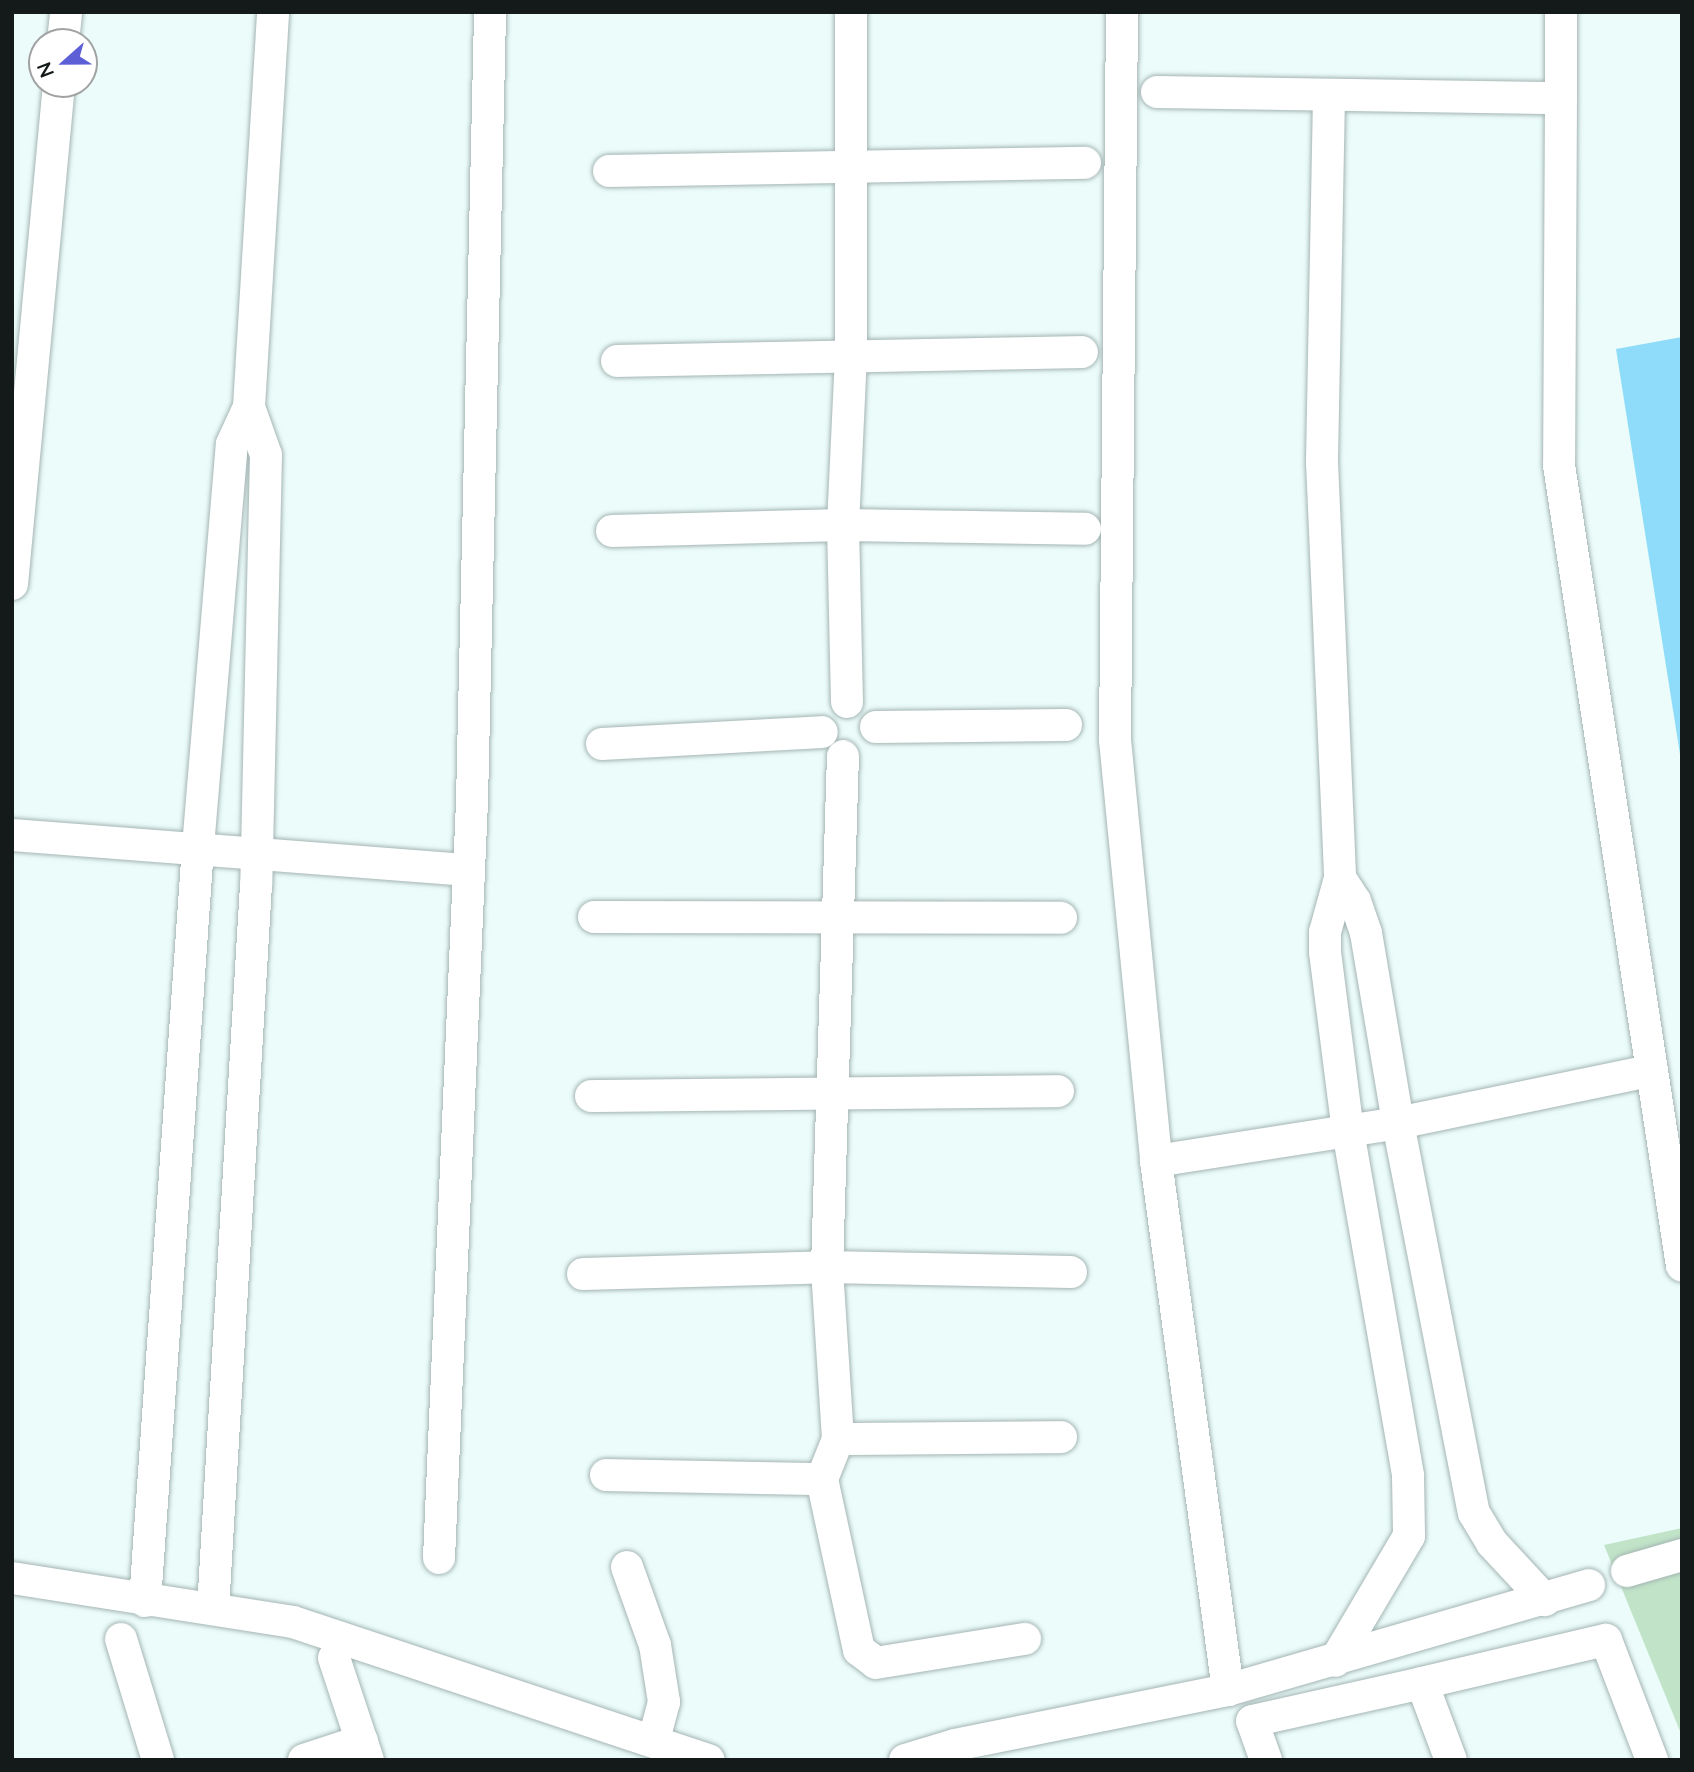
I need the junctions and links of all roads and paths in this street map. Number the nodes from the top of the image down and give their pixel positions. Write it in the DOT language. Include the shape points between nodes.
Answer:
graph roads {
  1 [pos="273,12"];
  2 [pos="490,12"];
  3 [pos="852,12"];
  4 [pos="1122,12"];
  5 [pos="1562,12"];
  6 [pos="1157,92"];
  7 [pos="1329,96"];
  8 [pos="58,98"];
  9 [pos="1561,98"];
  10 [pos="1084,163"];
  11 [pos="852,165"];
  12 [pos="609,171"];
  13 [pos="1082,352"];
  14 [pos="850,355"];
  15 [pos="617,361"];
  16 [pos="249,407"];
  17 [pos="843,525"];
  18 [pos="1085,529"];
  19 [pos="612,531"];
  20 [pos="12,583"];
  21 [pos="846,702"];
  22 [pos="1066,725"];
  23 [pos="876,727"];
  24 [pos="822,732"];
  25 [pos="602,744"];
  26 [pos="844,756"];
  27 [pos="12,835"];
  28 [pos="198,847"];
  29 [pos="257,852"];
  30 [pos="469,870"];
  31 [pos="1340,878"];
  32 [pos="594,917"];
  33 [pos="841,917"];
  34 [pos="1061,918"];
  35 [pos="1648,1071"];
  36 [pos="1058,1091"];
  37 [pos="832,1092"];
  38 [pos="592,1096"];
  39 [pos="1398,1123"];
  40 [pos="1348,1131"];
  41 [pos="1156,1161"];
  42 [pos="1682,1266"];
  43 [pos="827,1268"];
  44 [pos="1071,1272"];
  45 [pos="583,1274"];
  46 [pos="1061,1437"];
  47 [pos="838,1439"];
  48 [pos="606,1475"];
  49 [pos="822,1479"];
  50 [pos="1682,1555"];
  51 [pos="439,1558"];
  52 [pos="626,1567"];
  53 [pos="1627,1571"];
  54 [pos="12,1578"];
  55 [pos="1589,1585"];
  56 [pos="1545,1600"];
  57 [pos="145,1601"];
  58 [pos="214,1609"];
  59 [pos="121,1639"];
  60 [pos="1025,1639"];
  61 [pos="334,1658"];
  62 [pos="1335,1661"];
  63 [pos="1422,1683"];
  64 [pos="1228,1690"];
  65 [pos="654,1740"];
  66 [pos="365,1750"];
  67 [pos="158,1760"];
  68 [pos="304,1760"];
  69 [pos="709,1760"];
  70 [pos="905,1760"];
  71 [pos="1266,1760"];
  72 [pos="1451,1760"];
  73 [pos="1652,1760"];
  1 -- 16 [label="street"];
  2 -- 30 [label="street"];
  3 -- 11 [label="street"];
  4 -- 41 [label="street" via="1115,740"];
  5 -- 9 [label="street"];
  6 -- 7 [label="street"];
  7 -- 9 [label="street"];
  7 -- 31 [label="street" via="1322,462"];
  8 -- 20 [label="street"];
  9 -- 35 [label="street" via="1559,465"];
  10 -- 11 [label="street"];
  11 -- 12 [label="street"];
  11 -- 14 [label="street"];
  13 -- 14 [label="street"];
  14 -- 15 [label="street"];
  14 -- 17 [label="street"];
  16 -- 28 [label="street" via="232,444"];
  16 -- 29 [label="street" via="266,455"];
  17 -- 18 [label="street"];
  17 -- 19 [label="street"];
  17 -- 21 [label="street"];
  21 -- 23 [label="street" via="866,709"];
  21 -- 24 [label="street" via="828,712"];
  22 -- 23 [label="street"];
  23 -- 26 [label="street" via="867,750"];
  24 -- 25 [label="street"];
  24 -- 26 [label="street" via="833,752"];
  26 -- 33 [label="street"];
  27 -- 28 [label="street"];
  28 -- 29 [label="street"];
  28 -- 57 [label="street"];
  29 -- 30 [label="street"];
  29 -- 58 [label="street"];
  30 -- 51 [label="street"];
  31 -- 39 [label="street" via="1355,901 1366,933"];
  31 -- 40 [label="street" via="1325,932 1325,952"];
  32 -- 33 [label="street"];
  33 -- 34 [label="street"];
  33 -- 37 [label="street"];
  35 -- 39 [label="street"];
  35 -- 42 [label="street"];
  36 -- 37 [label="street"];
  37 -- 38 [label="street"];
  37 -- 43 [label="street"];
  39 -- 40 [label="street"];
  39 -- 56 [label="street" via="1474,1513 1492,1543"];
  40 -- 41 [label="street"];
  40 -- 62 [label="street" via="1408,1476 1409,1536"];
  41 -- 64 [label="street"];
  43 -- 44 [label="street"];
  43 -- 45 [label="street"];
  43 -- 47 [label="street"];
  46 -- 47 [label="street"];
  47 -- 49 [label="street"];
  48 -- 49 [label="street"];
  49 -- 60 [label="street" via="864,1658 876,1663"];
  50 -- 53 [label="street"];
  52 -- 65 [label="street" via="655,1645 664,1702"];
  54 -- 57 [label="street"];
  55 -- 56 [label="street"];
  56 -- 62 [label="street"];
  57 -- 58 [label="street"];
  58 -- 65 [label="street" via="293,1622"];
  59 -- 67 [label="street"];
  61 -- 66 [label="street"];
  62 -- 64 [label="street"];
  63 -- 71 [label="street" via="1252,1721"];
  63 -- 72 [label="street"];
  63 -- 73 [label="street" via="1606,1640"];
  64 -- 70 [label="street" via="955,1745"];
  65 -- 69 [label="street"];
  66 -- 68 [label="street"];
}
